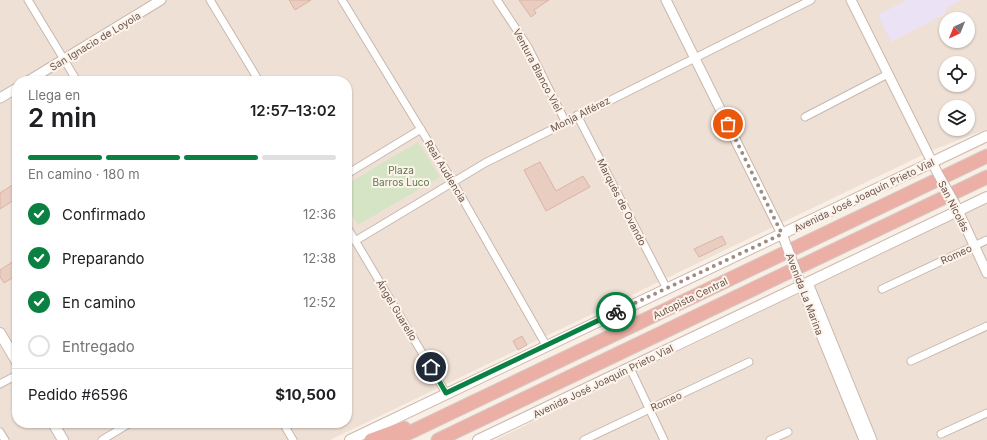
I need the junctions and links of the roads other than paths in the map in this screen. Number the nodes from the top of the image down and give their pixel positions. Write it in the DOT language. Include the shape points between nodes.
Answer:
graph roads {
  1 [pos="28,0"];
  2 [pos="161,0"];
  3 [pos="210,0"];
  4 [pos="342,0"];
  5 [pos="497,0"];
  6 [pos="666,0"];
  7 [pos="811,0"];
  8 [pos="851,0"];
  9 [pos="695,57"];
  10 [pos="64,60"];
  11 [pos="888,74"];
  12 [pos="37,76"];
  13 [pos="73,76"];
  14 [pos="256,76"];
  15 [pos="12,91"];
  16 [pos="0,98"];
  17 [pos="577,115"];
  18 [pos="804,117"];
  19 [pos="565,121"];
  20 [pos="421,129"];
  21 [pos="987,136"];
  22 [pos="987,156"];
  23 [pos="932,162"];
  24 [pos="352,171"];
  25 [pos="987,177"];
  26 [pos="453,182"];
  27 [pos="987,197"];
  28 [pos="956,208"];
  29 [pos="782,234"];
  30 [pos="352,235"];
  31 [pos="987,240"];
  32 [pos="356,241"];
  33 [pos="974,246"];
  34 [pos="987,274"];
  35 [pos="802,283"];
  36 [pos="667,289"];
  37 [pos="882,289"];
  38 [pos="987,326"];
  39 [pos="0,333"];
  40 [pos="546,345"];
  41 [pos="12,353"];
  42 [pos="911,361"];
  43 [pos="749,362"];
  44 [pos="630,368"];
  45 [pos="12,378"];
  46 [pos="0,384"];
  47 [pos="446,393"];
  48 [pos="851,397"];
  49 [pos="650,409"];
  50 [pos="987,413"];
  51 [pos="446,415"];
  52 [pos="56,428"];
  53 [pos="122,428"];
  54 [pos="286,428"];
  55 [pos="0,432"];
  56 [pos="788,432"];
  57 [pos="941,434"];
  58 [pos="4,440"];
  59 [pos="63,440"];
  60 [pos="102,440"];
  61 [pos="293,440"];
  62 [pos="350,440"];
  63 [pos="371,440"];
  64 [pos="394,440"];
  65 [pos="438,440"];
  66 [pos="478,440"];
  67 [pos="584,440"];
  68 [pos="664,440"];
  69 [pos="770,440"];
  70 [pos="864,440"];
  71 [pos="872,440"];
  1 -- 10 [label="street"];
  2 -- 10 [label="street, San Ignacio de Loyola"];
  3 -- 14 [label="street"];
  4 -- 20 [label="street, Real Audiencia"];
  5 -- 19 [label="street, Ventura Blanco Viel" via="528,47"];
  6 -- 9 [label="street, Avenida La Marina"];
  7 -- 9 [label="street, Monja Alférez"];
  8 -- 11 [label="street, San Nicolás"];
  9 -- 17 [label="street, Monja Alférez"];
  9 -- 29 [label="street, Avenida La Marina"];
  10 -- 12 [label="street, San Ignacio de Loyola"];
  10 -- 13 [label="street"];
  11 -- 18 [label="street"];
  11 -- 23 [label="street, San Nicolás"];
  15 -- 16 [label="street"];
  17 -- 19 [label="street, Monja Alférez"];
  17 -- 36 [label="street, Marqués de Ovando"];
  19 -- 26 [label="street, Monja Alférez"];
  20 -- 24 [label="street"];
  20 -- 26 [label="street, Real Audiencia"];
  21 -- 23 [label="main road, Avenida José Joaquín Prieto Vial"];
  22 -- 51 [label="highway, Autopista Central"];
  23 -- 28 [label="street, San Nicolás, bridge"];
  23 -- 29 [label="main road, Avenida José Joaquín Prieto Vial"];
  25 -- 65 [label="highway, Autopista Central"];
  26 -- 32 [label="street, Monja Alférez"];
  26 -- 40 [label="street, Real Audiencia"];
  27 -- 28 [label="main road, Avenida José Joaquín Prieto Vial"];
  28 -- 33 [label="street, San Nicolás"];
  28 -- 35 [label="main road, Avenida José Joaquín Prieto Vial"];
  29 -- 35 [label="street, Avenida La Marina, bridge"];
  29 -- 36 [label="main road, Avenida José Joaquín Prieto Vial"];
  30 -- 32 [label="street, Ángel Guarello"];
  31 -- 33 [label="street, Romeo"];
  32 -- 47 [label="street, Ángel Guarello"];
  33 -- 34 [label="street, San Nicolás"];
  33 -- 37 [label="street, Romeo"];
  35 -- 44 [label="main road, Avenida José Joaquín Prieto Vial"];
  35 -- 48 [label="street, Avenida La Marina"];
  36 -- 40 [label="main road, Avenida José Joaquín Prieto Vial"];
  38 -- 42 [label="street"];
  39 -- 41 [label="main road"];
  40 -- 47 [label="main road, Avenida José Joaquín Prieto Vial"];
  43 -- 49 [label="street, Romeo"];
  44 -- 49 [label="street"];
  44 -- 66 [label="main road, Avenida José Joaquín Prieto Vial"];
  45 -- 46 [label="street"];
  47 -- 62 [label="main road, Avenida José Joaquín Prieto Vial"];
  48 -- 70 [label="street, Avenida La Marina"];
  48 -- 71 [label="street, Avenida La Marina"];
  49 -- 67 [label="street, Romeo"];
  49 -- 68 [label="street"];
  50 -- 57 [label="street"];
  51 -- 63 [label="highway"];
  51 -- 64 [label="highway, Autopista Central"];
  52 -- 59 [label="main road"];
  53 -- 60 [label="street"];
  54 -- 61 [label="street"];
  55 -- 58 [label="street"];
  56 -- 69 [label="street"];
}
